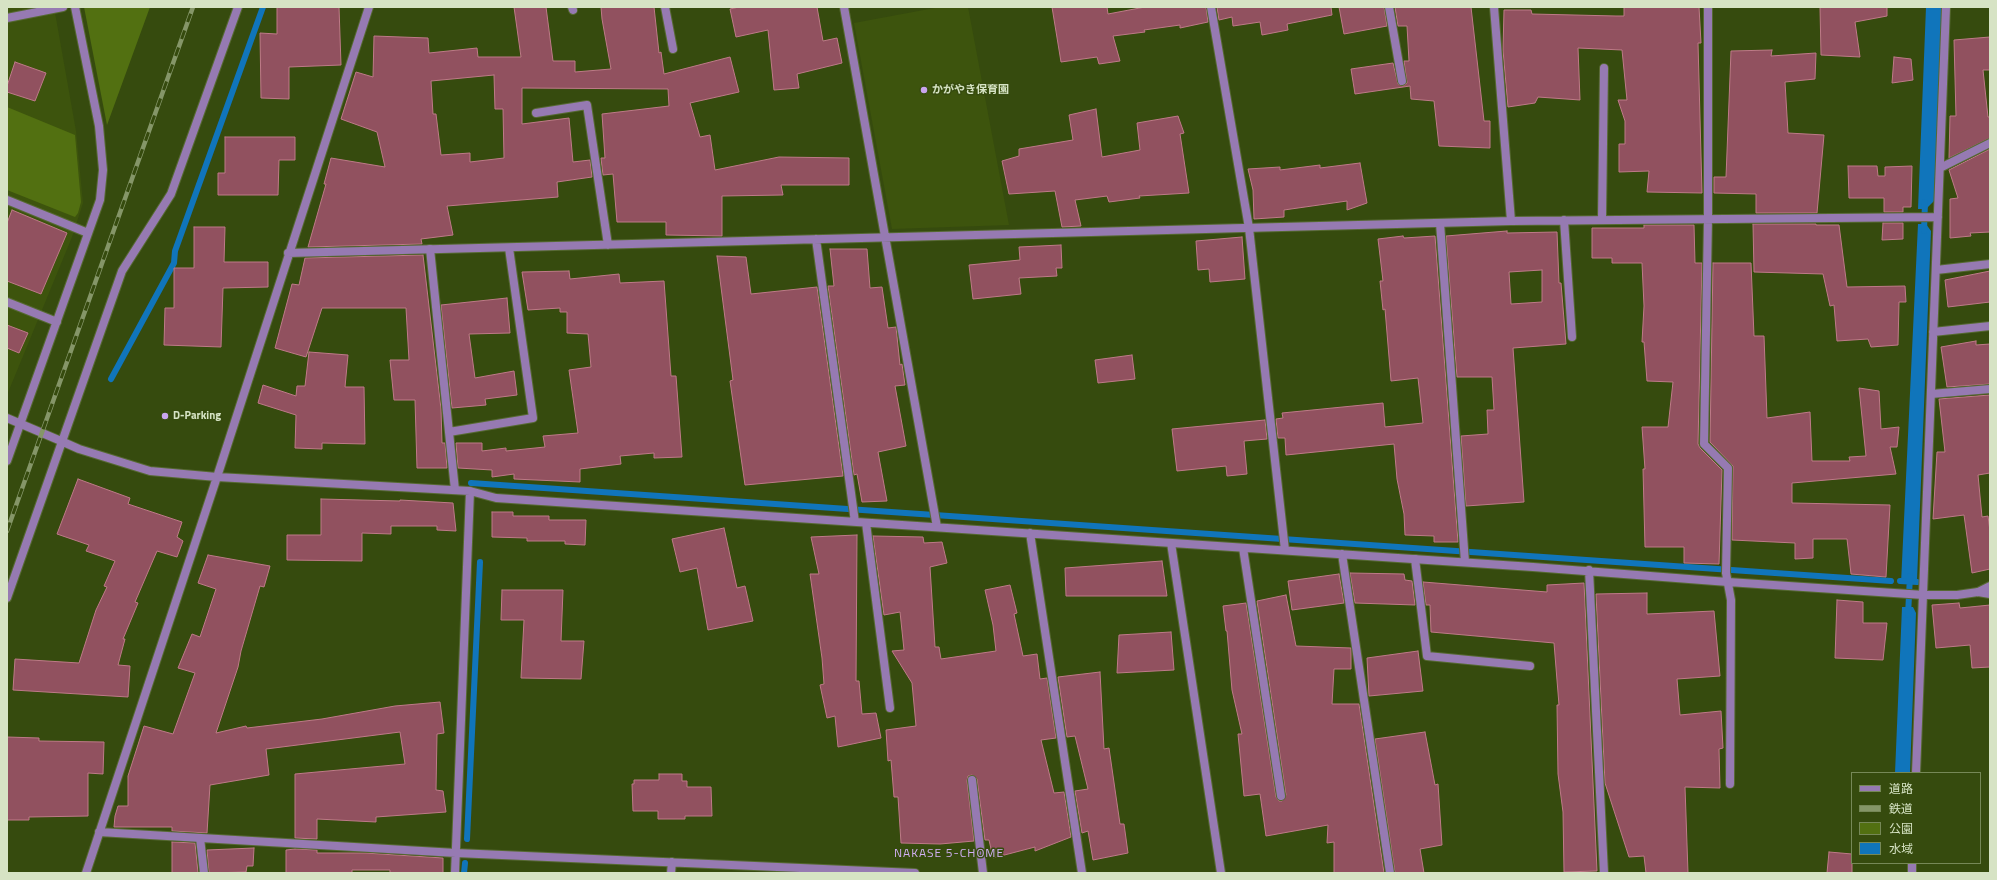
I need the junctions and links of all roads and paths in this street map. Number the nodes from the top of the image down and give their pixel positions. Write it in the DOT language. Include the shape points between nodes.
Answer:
graph roads {
  1 [pos="63,7"];
  2 [pos="75,7"];
  3 [pos="238,7"];
  4 [pos="369,7"];
  5 [pos="665,7"];
  6 [pos="844,7"];
  7 [pos="1212,7"];
  8 [pos="1389,7"];
  9 [pos="1494,7"];
  10 [pos="1708,7"];
  11 [pos="1946,7"];
  12 [pos="7,19"];
  13 [pos="673,49"];
  14 [pos="1604,68"];
  15 [pos="1402,81"];
  16 [pos="536,113"];
  17 [pos="1990,143"];
  18 [pos="1940,168"];
  19 [pos="7,200"];
  20 [pos="1935,216"];
  21 [pos="1708,218"];
  22 [pos="1602,219"];
  23 [pos="1564,220"];
  24 [pos="1511,221"];
  25 [pos="1440,223"];
  26 [pos="1249,228"];
  27 [pos="88,233"];
  28 [pos="885,237"];
  29 [pos="816,239"];
  30 [pos="608,245"];
  31 [pos="509,248"];
  32 [pos="430,249"];
  33 [pos="288,253"];
  34 [pos="1990,264"];
  35 [pos="1936,270"];
  36 [pos="7,302"];
  37 [pos="57,322"];
  38 [pos="1990,326"];
  39 [pos="1933,332"];
  40 [pos="1572,337"];
  41 [pos="1990,389"];
  42 [pos="1931,394"];
  43 [pos="7,418"];
  44 [pos="21,424"];
  45 [pos="449,432"];
  46 [pos="61,441"];
  47 [pos="7,461"];
  48 [pos="217,478"];
  49 [pos="454,490"];
  50 [pos="470,491"];
  51 [pos="856,522"];
  52 [pos="866,523"];
  53 [pos="937,528"];
  54 [pos="1030,534"];
  55 [pos="1284,542"];
  56 [pos="1171,543"];
  57 [pos="1243,548"];
  58 [pos="1342,554"];
  59 [pos="1415,559"];
  60 [pos="1465,559"];
  61 [pos="1590,570"];
  62 [pos="1728,582"];
  63 [pos="1990,586"];
  64 [pos="1978,592"];
  65 [pos="1990,594"];
  66 [pos="1921,595"];
  67 [pos="7,598"];
  68 [pos="1530,666"];
  69 [pos="890,708"];
  70 [pos="1916,772"];
  71 [pos="972,780"];
  72 [pos="1730,784"];
  73 [pos="1282,796"];
  74 [pos="99,832"];
  75 [pos="200,838"];
  76 [pos="456,853"];
  77 [pos="672,862"];
  78 [pos="780,870"];
  79 [pos="86,873"];
  80 [pos="204,873"];
  81 [pos="455,873"];
  82 [pos="671,873"];
  83 [pos="898,873"];
  84 [pos="915,873"];
  85 [pos="983,873"];
  86 [pos="1082,873"];
  87 [pos="1221,873"];
  88 [pos="1390,873"];
  89 [pos="1604,873"];
  1 -- 12 [label="street"];
  2 -- 27 [label="street" via="99,126 103,170 100,200"];
  3 -- 46 [label="street" via="171,194 122,271"];
  4 -- 33 [label="street"];
  5 -- 13 [label="street"];
  6 -- 28 [label="street"];
  7 -- 26 [label="street"];
  8 -- 15 [label="street"];
  9 -- 24 [label="street"];
  10 -- 21 [label="street"];
  11 -- 18 [label="street"];
  14 -- 22 [label="street"];
  16 -- 30 [label="street" via="586,105"];
  17 -- 18 [label="street"];
  18 -- 20 [label="street"];
  19 -- 27 [label="street"];
  20 -- 21 [label="street"];
  20 -- 35 [label="street"];
  21 -- 22 [label="street"];
  21 -- 62 [label="street" via="1704,444 1728,468"];
  22 -- 23 [label="street"];
  23 -- 24 [label="street"];
  23 -- 40 [label="street"];
  24 -- 25 [label="street"];
  25 -- 26 [label="street"];
  25 -- 60 [label="street"];
  26 -- 28 [label="street"];
  26 -- 55 [label="street"];
  27 -- 37 [label="street"];
  28 -- 29 [label="street"];
  28 -- 53 [label="street"];
  29 -- 30 [label="street"];
  29 -- 51 [label="street"];
  30 -- 31 [label="street"];
  31 -- 32 [label="street"];
  31 -- 45 [label="street" via="533,418"];
  32 -- 33 [label="street"];
  32 -- 45 [label="street"];
  33 -- 48 [label="street"];
  34 -- 35 [label="street"];
  35 -- 39 [label="street"];
  36 -- 37 [label="street"];
  37 -- 44 [label="street"];
  38 -- 39 [label="street"];
  39 -- 42 [label="street"];
  41 -- 42 [label="street"];
  42 -- 66 [label="street"];
  43 -- 44 [label="street"];
  44 -- 46 [label="street"];
  44 -- 47 [label="street"];
  45 -- 49 [label="street"];
  46 -- 48 [label="street" via="150,471"];
  46 -- 67 [label="street"];
  48 -- 49 [label="street"];
  48 -- 74 [label="street"];
  49 -- 50 [label="street"];
  50 -- 51 [label="street" via="496,498"];
  50 -- 76 [label="street"];
  51 -- 52 [label="street"];
  52 -- 53 [label="street"];
  52 -- 69 [label="street"];
  53 -- 54 [label="street"];
  54 -- 56 [label="street"];
  54 -- 86 [label="street"];
  55 -- 57 [label="street"];
  55 -- 58 [label="street"];
  56 -- 57 [label="street"];
  56 -- 87 [label="street"];
  57 -- 73 [label="street"];
  58 -- 59 [label="street"];
  58 -- 88 [label="street"];
  59 -- 60 [label="street"];
  59 -- 68 [label="street" via="1427,656"];
  60 -- 61 [label="street"];
  61 -- 62 [label="street"];
  61 -- 89 [label="street"];
  62 -- 66 [label="street"];
  62 -- 72 [label="street" via="1731,600"];
  63 -- 64 [label="street"];
  64 -- 65 [label="street"];
  64 -- 66 [label="street"];
  66 -- 70 [label="street"];
  71 -- 85 [label="street"];
  74 -- 75 [label="street"];
  74 -- 79 [label="street"];
  75 -- 76 [label="street"];
  75 -- 80 [label="street"];
  76 -- 77 [label="street"];
  76 -- 81 [label="street"];
  77 -- 78 [label="street"];
  77 -- 82 [label="street"];
  78 -- 83 [label="street"];
  83 -- 84 [label="street"];
}
